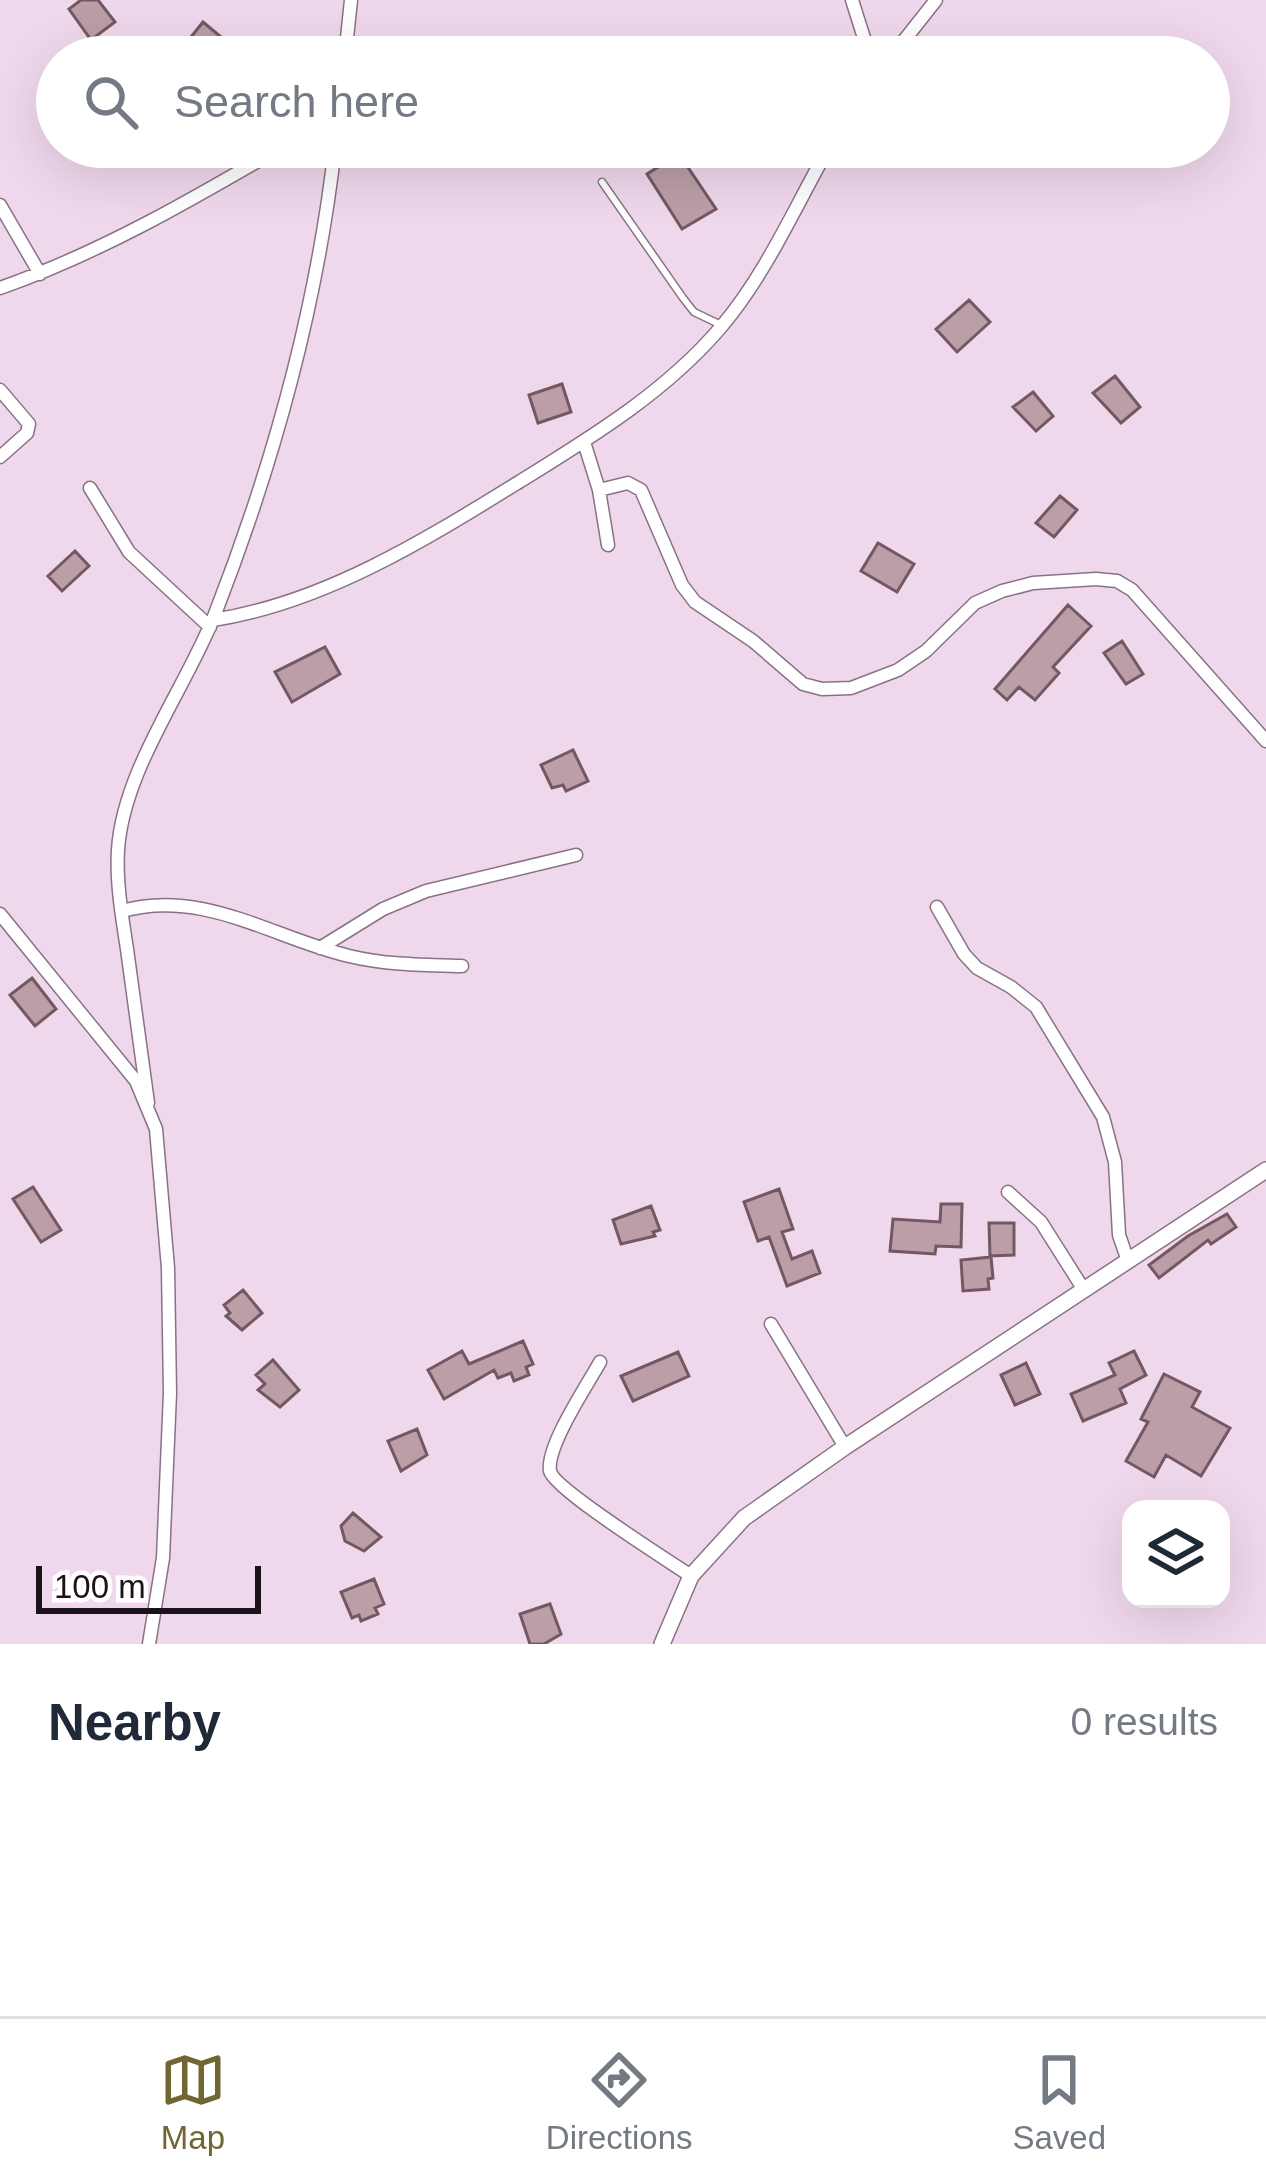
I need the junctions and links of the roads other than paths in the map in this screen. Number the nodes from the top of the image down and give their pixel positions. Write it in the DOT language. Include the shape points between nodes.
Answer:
graph roads {
  1 [pos="351,0"];
  2 [pos="852,0"];
  3 [pos="936,0"];
  4 [pos="347,36"];
  5 [pos="863,36"];
  6 [pos="908,36"];
  7 [pos="246,168"];
  8 [pos="332,168"];
  9 [pos="817,168"];
  10 [pos="602,182"];
  11 [pos="0,205"];
  12 [pos="40,274"];
  13 [pos="0,287"];
  14 [pos="722,325"];
  15 [pos="0,390"];
  16 [pos="584,442"];
  17 [pos="0,457"];
  18 [pos="90,488"];
  19 [pos="599,490"];
  20 [pos="608,545"];
  21 [pos="211,623"];
  22 [pos="1266,741"];
  23 [pos="576,855"];
  24 [pos="937,907"];
  25 [pos="122,911"];
  26 [pos="0,914"];
  27 [pos="320,948"];
  28 [pos="462,966"];
  29 [pos="148,1103"];
  30 [pos="1266,1169"];
  31 [pos="1008,1192"];
  32 [pos="1128,1261"];
  33 [pos="1084,1290"];
  34 [pos="771,1324"];
  35 [pos="600,1362"];
  36 [pos="845,1447"];
  37 [pos="691,1576"];
  38 [pos="148,1644"];
  39 [pos="662,1644"];
  1 -- 4 [label="street"];
  2 -- 5 [label="street"];
  3 -- 6 [label="street"];
  7 -- 12 [label="street"];
  8 -- 21 [label="street" via="298,350"];
  9 -- 14 [label="street"];
  10 -- 14 [label="lane" via="683,298"];
  11 -- 12 [label="street"];
  12 -- 13 [label="street"];
  14 -- 16 [label="street" via="685,366"];
  15 -- 17 [label="street" via="29,424"];
  16 -- 19 [label="street"];
  16 -- 21 [label="street" via="387,559"];
  18 -- 21 [label="street" via="129,552"];
  19 -- 20 [label="street"];
  19 -- 22 [label="street" via="628,483 641,490 695,602 803,684 851,688 886,676 926,651 975,603 1002,591 1118,581"];
  21 -- 25 [label="street" via="122,821"];
  23 -- 27 [label="street" via="426,891"];
  24 -- 32 [label="street" via="977,968 1036,1007 1103,1117"];
  25 -- 27 [label="street" via="165,903 205,908"];
  25 -- 29 [label="street"];
  26 -- 29 [label="street"];
  27 -- 28 [label="street" via="388,964"];
  29 -- 38 [label="street" via="167,1268 170,1393 163,1558"];
  30 -- 32 [label="street"];
  31 -- 33 [label="street" via="1041,1222"];
  32 -- 33 [label="street"];
  33 -- 36 [label="street"];
  34 -- 36 [label="street"];
  35 -- 37 [label="street" via="550,1472"];
  36 -- 37 [label="street" via="744,1518"];
  37 -- 39 [label="street"];
}
